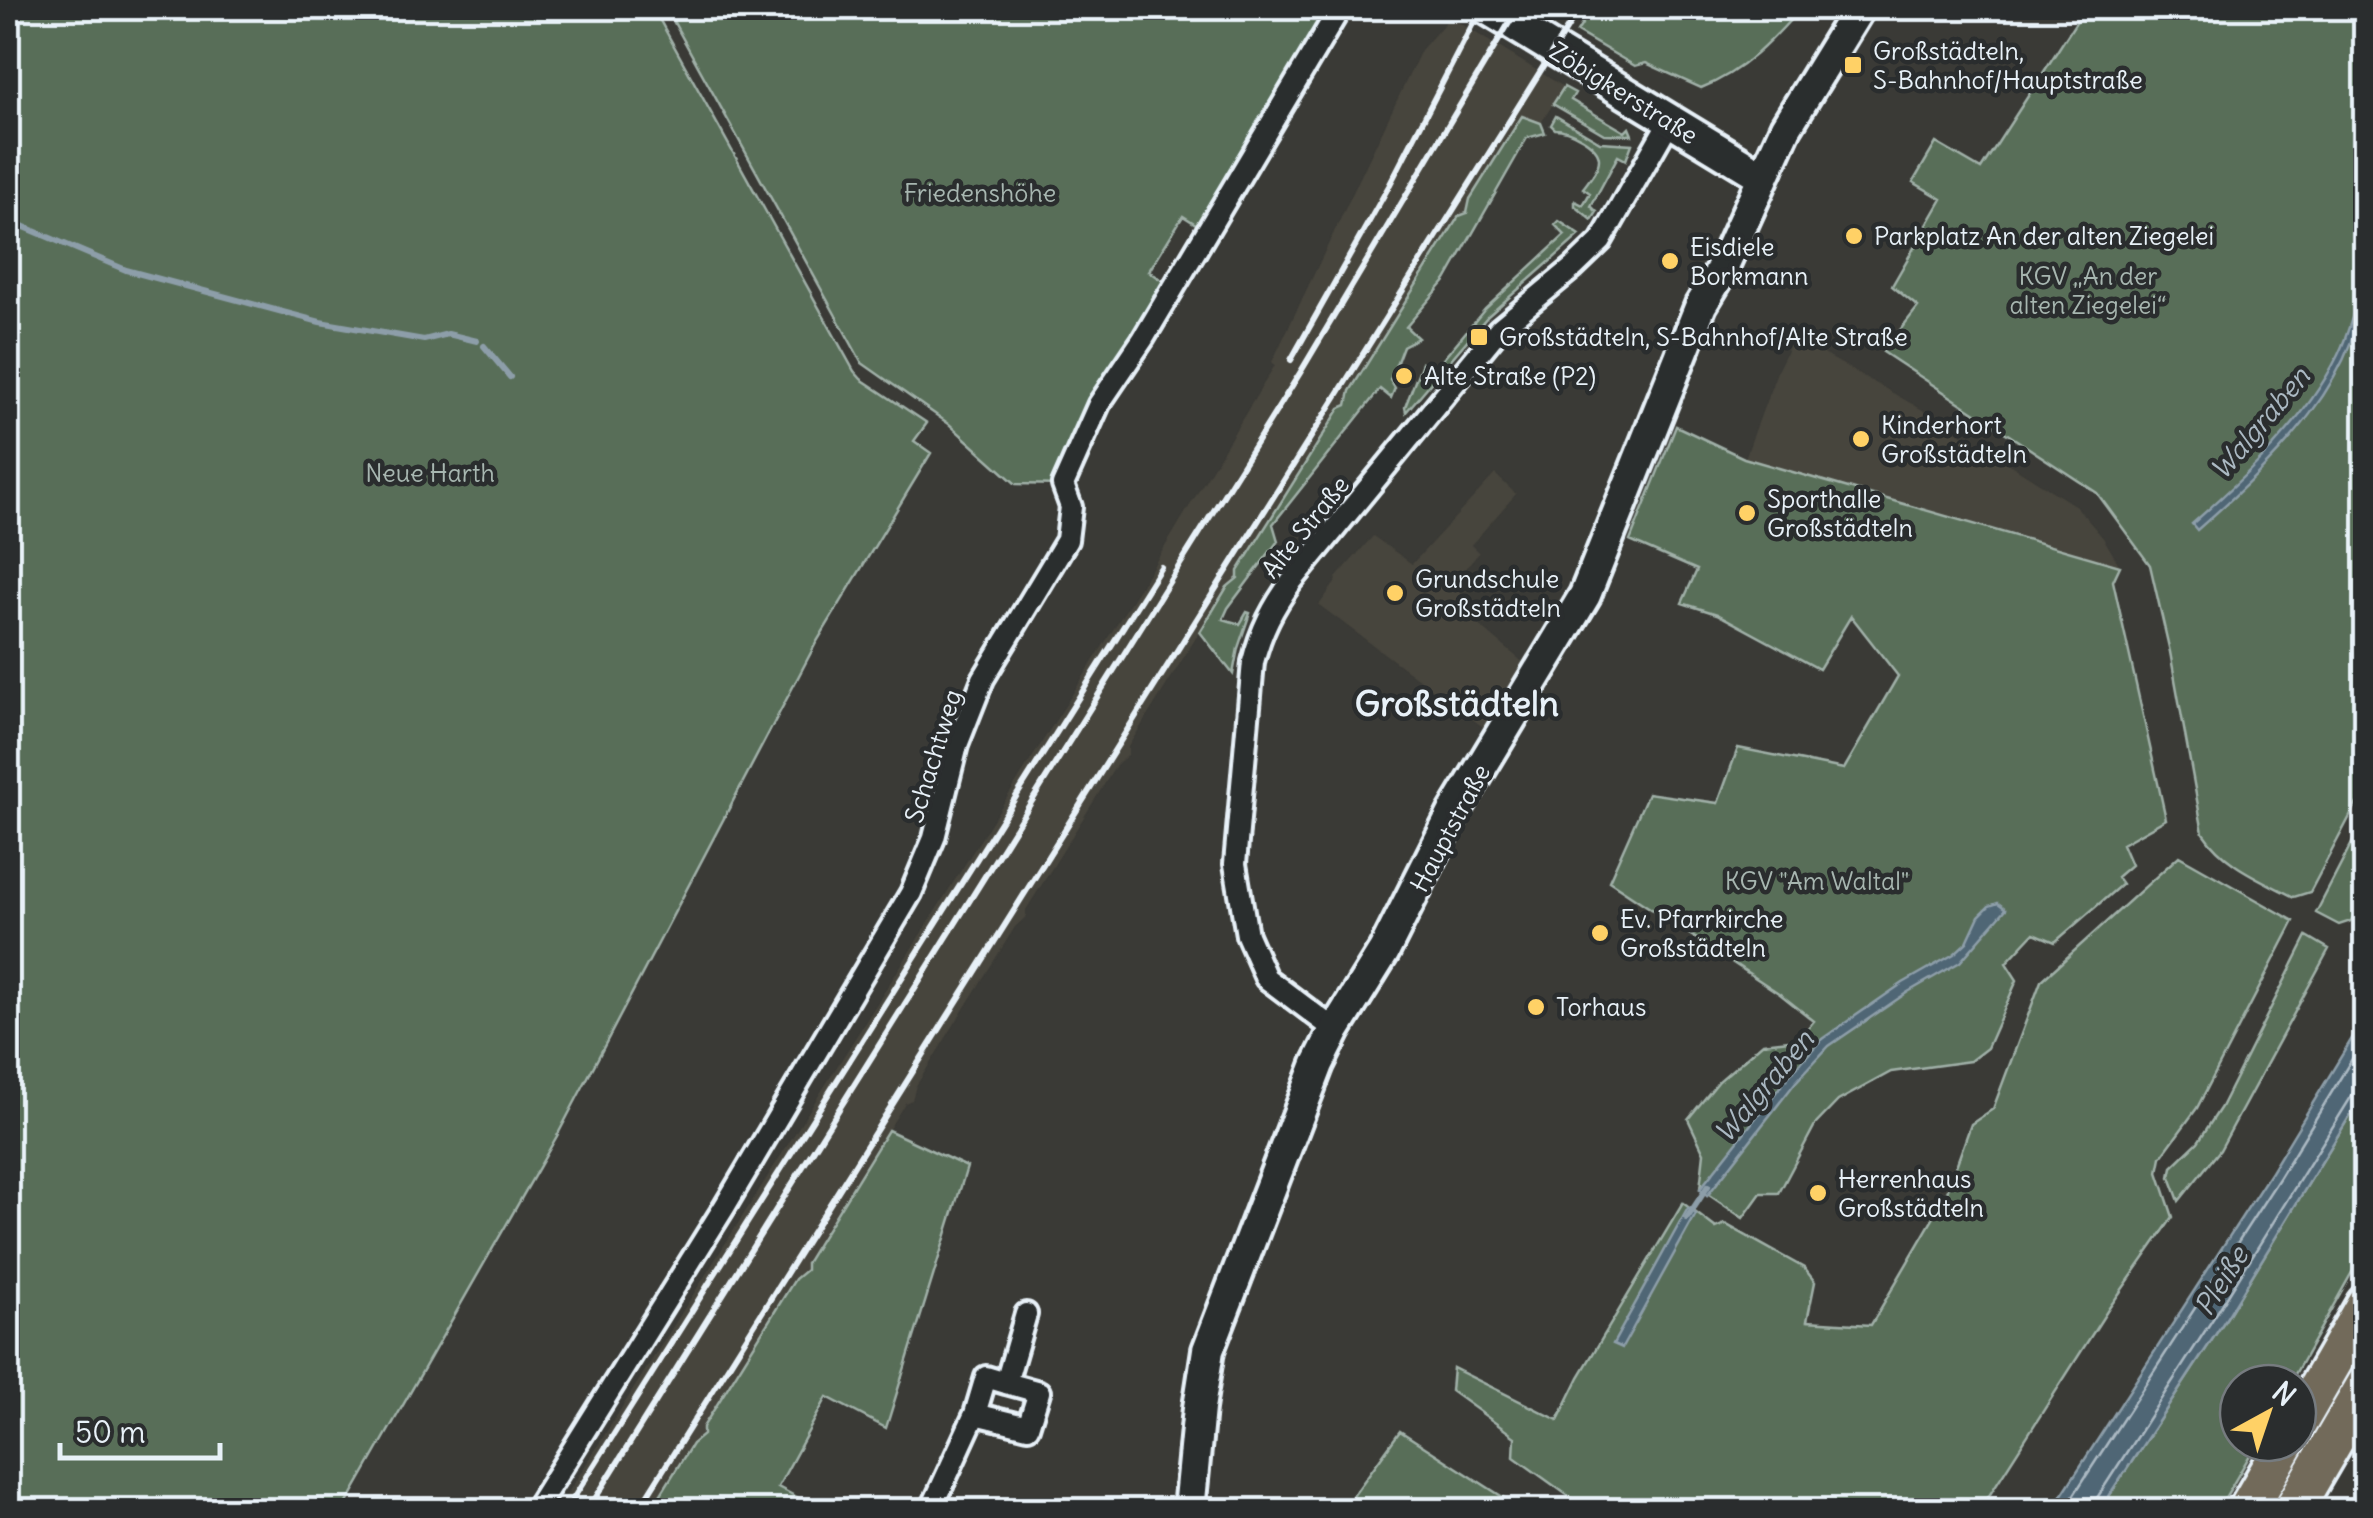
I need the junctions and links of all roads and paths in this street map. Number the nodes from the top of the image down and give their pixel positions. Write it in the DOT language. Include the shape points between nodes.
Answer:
graph roads {
  1 [pos="1340,8"];
  2 [pos="1486,8"];
  3 [pos="1858,8"];
  4 [pos="1669,122"];
  5 [pos="1762,176"];
  6 [pos="1334,1030"];
  7 [pos="2366,1304"];
  8 [pos="1026,1314"];
  9 [pos="1006,1383"];
  10 [pos="2366,1385"];
  11 [pos="2318,1387"];
  12 [pos="975,1414"];
  13 [pos="2274,1463"];
  14 [pos="534,1510"];
  15 [pos="930,1510"];
  16 [pos="1189,1510"];
  17 [pos="2247,1510"];
  18 [pos="2293,1510"];
  1 -- 14 [label="street, Schachtweg" via="1076,450 1063,485 1071,507 1067,540 983,679 911,893"];
  2 -- 4 [label="main road, Zöbigkerstraße"];
  3 -- 5 [label="main road, Hauptstraße"];
  4 -- 5 [label="main road, Zöbigkerstraße"];
  4 -- 6 [label="street, Alte Straße" via="1600,240 1499,329 1292,581 1260,635 1235,864 1246,935 1266,978"];
  5 -- 6 [label="main road, Hauptstraße" via="1701,305 1585,595"];
  6 -- 16 [label="main road, Hauptstraße" via="1208,1350"];
  7 -- 11 [label="highway"];
  8 -- 9 [label="street"];
  9 -- 12 [label="street" via="986,1377"];
  9 -- 12 [label="street" via="1039,1392 1028,1427"];
  10 -- 18 [label="highway"];
  12 -- 15 [label="street"];
  13 -- 17 [label="highway"];
}
